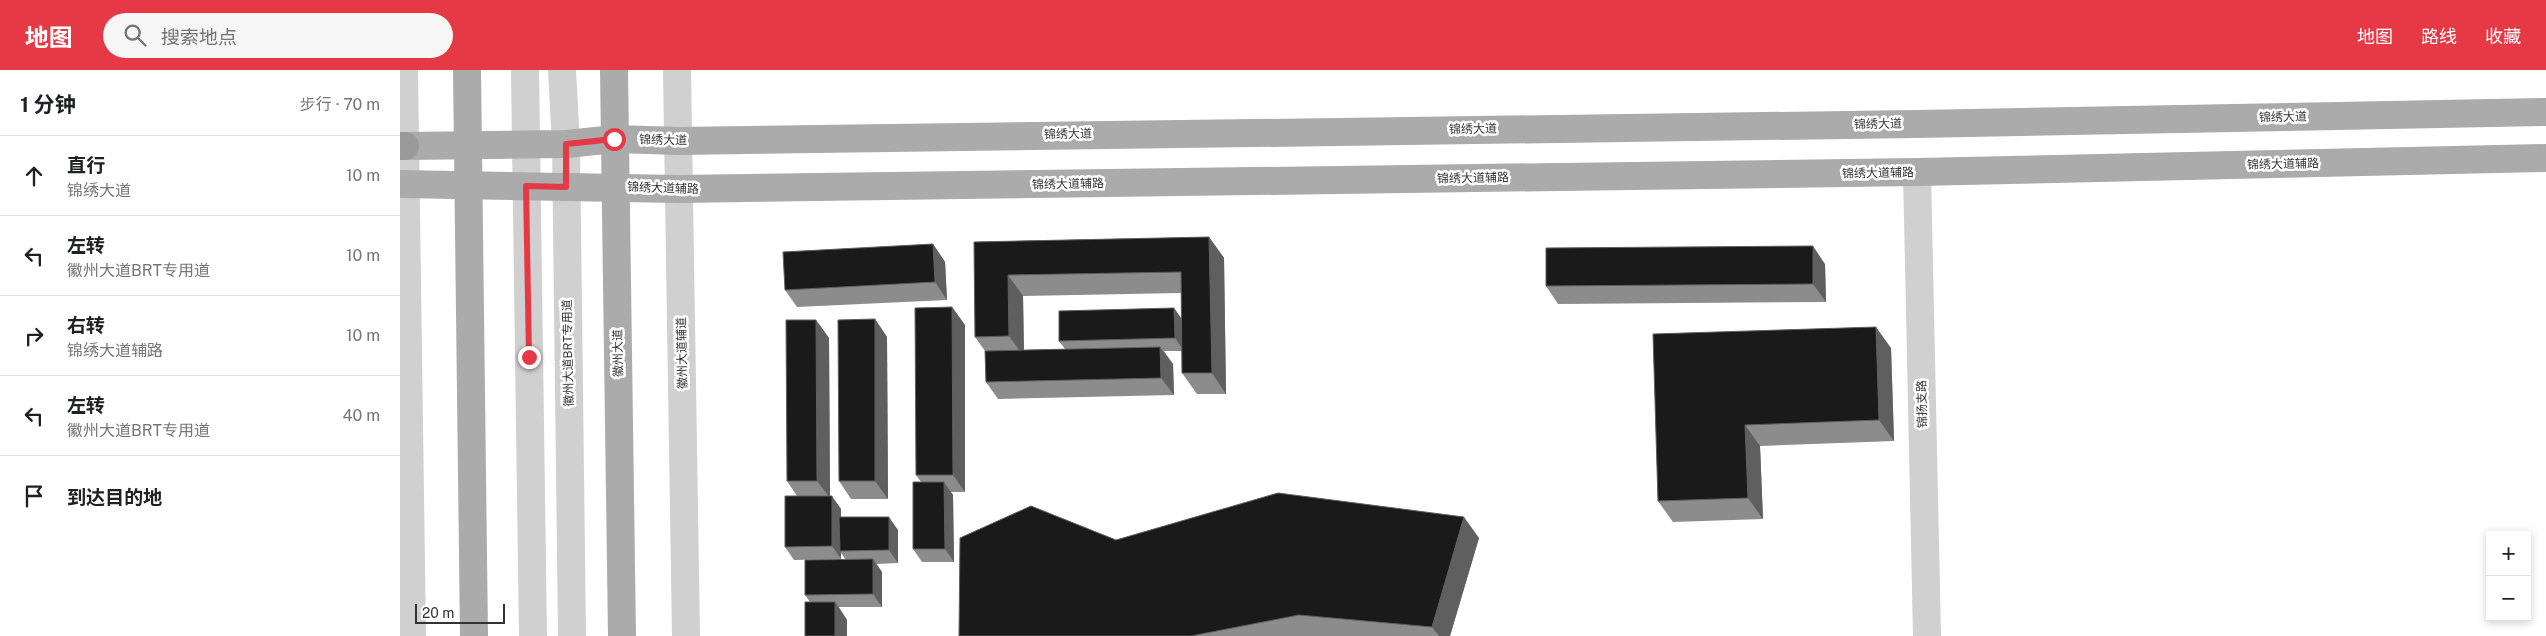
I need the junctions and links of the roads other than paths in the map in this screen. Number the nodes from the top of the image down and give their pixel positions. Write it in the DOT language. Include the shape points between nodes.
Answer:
graph roads {
  1 [pos="404,70"];
  2 [pos="467,70"];
  3 [pos="525,70"];
  4 [pos="562,70"];
  5 [pos="614,70"];
  6 [pos="677,70"];
  7 [pos="2546,112"];
  8 [pos="614,139"];
  9 [pos="678,141"];
  10 [pos="526,143"];
  11 [pos="566,144"];
  12 [pos="468,145"];
  13 [pos="402,146"];
  14 [pos="2546,158"];
  15 [pos="1917,172"];
  16 [pos="403,184"];
  17 [pos="469,185"];
  18 [pos="526,186"];
  19 [pos="615,186"];
  20 [pos="566,187"];
  21 [pos="679,190"];
  22 [pos="412,636"];
  23 [pos="474,636"];
  24 [pos="533,636"];
  25 [pos="572,636"];
  26 [pos="622,636"];
  27 [pos="686,636"];
  28 [pos="1927,636"];
  1 -- 13 [label="street"];
  2 -- 12 [label="main road"];
  3 -- 10 [label="street"];
  4 -- 11 [label="street, 徽州大道BRT专用道"];
  5 -- 8 [label="main road, 徽州大道"];
  6 -- 9 [label="street, 徽州大道辅道"];
  7 -- 9 [label="main road, 锦绣大道"];
  8 -- 9 [label="main road, 锦绣大道"];
  8 -- 11 [label="main road, 锦绣大道"];
  8 -- 19 [label="main road, 徽州大道"];
  9 -- 21 [label="street, 徽州大道辅道"];
  10 -- 11 [label="main road, 锦绣大道"];
  10 -- 12 [label="main road, 锦绣大道"];
  10 -- 18 [label="street"];
  11 -- 20 [label="street, 徽州大道BRT专用道"];
  12 -- 13 [label="main road, 锦绣大道"];
  12 -- 17 [label="main road"];
  13 -- 16 [label="street"];
  14 -- 15 [label="main road, 锦绣大道辅路"];
  15 -- 21 [label="main road, 锦绣大道辅路"];
  15 -- 28 [label="street, 锦扬支路"];
  16 -- 17 [label="main road, 锦绣大道辅路"];
  16 -- 22 [label="street"];
  17 -- 18 [label="main road, 锦绣大道辅路"];
  17 -- 23 [label="main road"];
  18 -- 20 [label="main road, 锦绣大道辅路"];
  18 -- 24 [label="street"];
  19 -- 20 [label="main road, 锦绣大道辅路"];
  19 -- 21 [label="main road, 锦绣大道辅路"];
  19 -- 26 [label="main road, 徽州大道"];
  20 -- 25 [label="street, 徽州大道BRT专用道"];
  21 -- 27 [label="street, 徽州大道辅道"];
}
